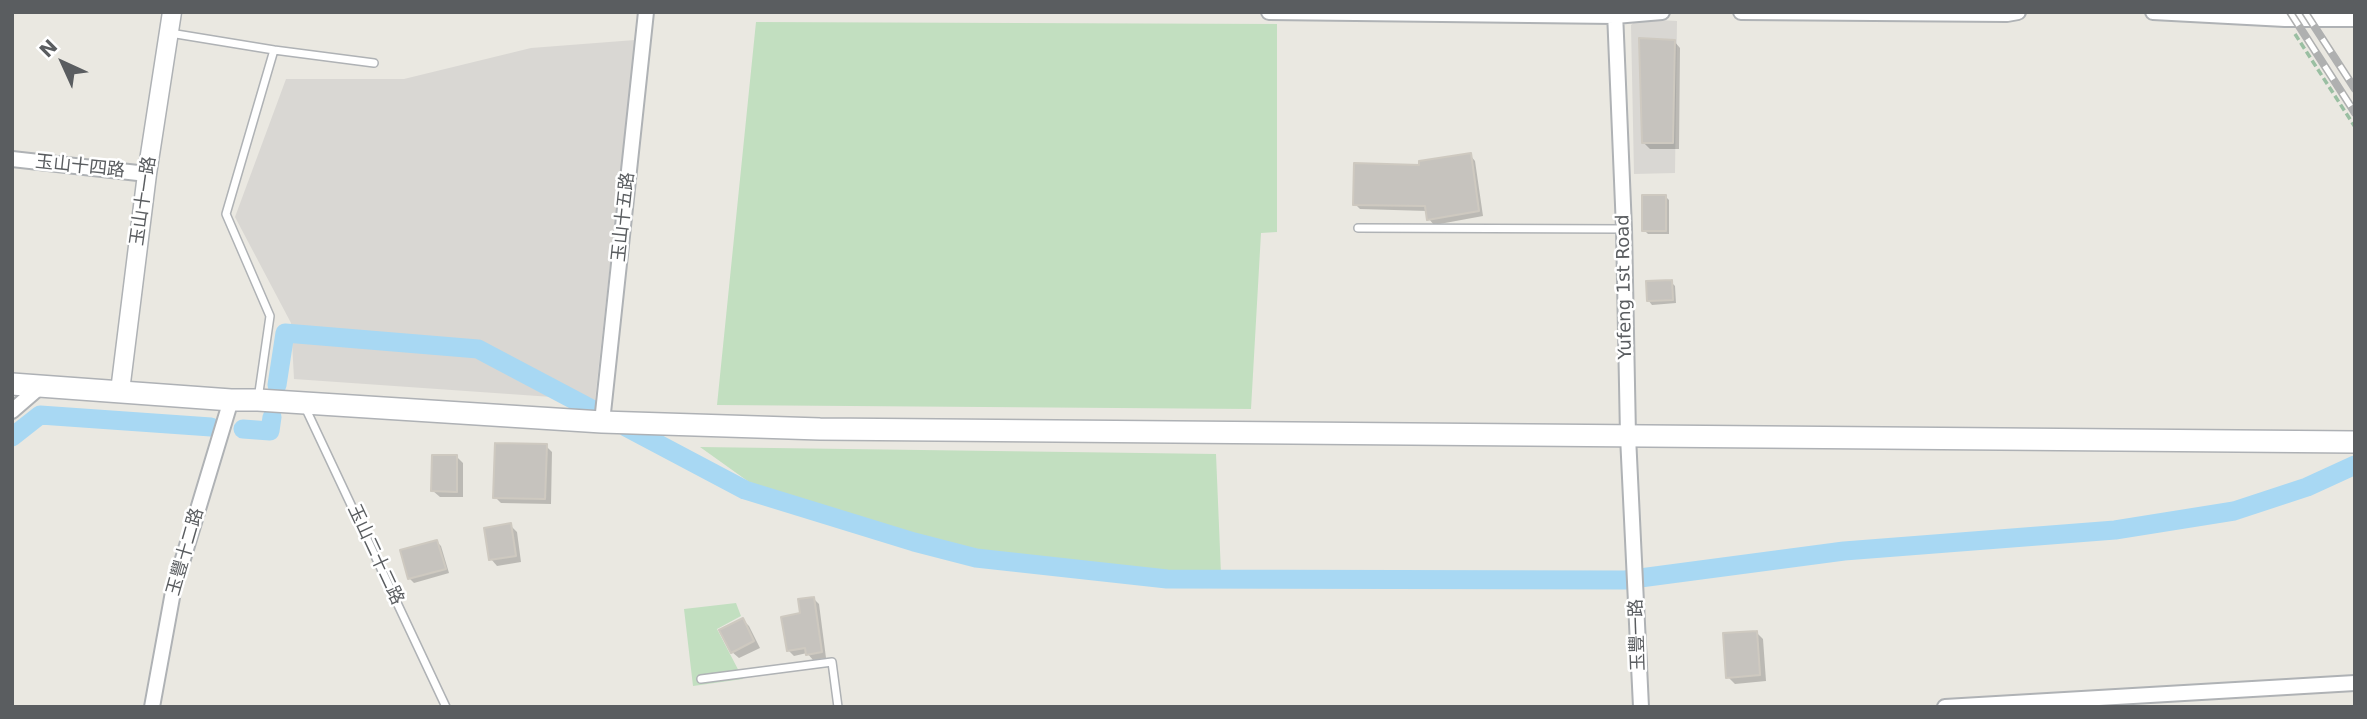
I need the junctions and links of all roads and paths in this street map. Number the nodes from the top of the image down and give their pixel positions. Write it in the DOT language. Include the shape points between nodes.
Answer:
graph roads {
  1 [pos="172,12"];
  2 [pos="646,12"];
  3 [pos="1269,12"];
  4 [pos="1662,12"];
  5 [pos="1741,12"];
  6 [pos="2018,12"];
  7 [pos="2153,12"];
  8 [pos="1615,14"];
  9 [pos="2286,19"];
  10 [pos="2355,19"];
  11 [pos="168,33"];
  12 [pos="274,50"];
  13 [pos="374,63"];
  14 [pos="2355,127"];
  15 [pos="12,159"];
  16 [pos="147,174"];
  17 [pos="1357,228"];
  18 [pos="1624,229"];
  19 [pos="12,384"];
  20 [pos="41,386"];
  21 [pos="120,391"];
  22 [pos="231,400"];
  23 [pos="258,400"];
  24 [pos="303,404"];
  25 [pos="12,411"];
  26 [pos="602,422"];
  27 [pos="1628,436"];
  28 [pos="2355,442"];
  29 [pos="1635,562"];
  30 [pos="701,679"];
  31 [pos="2355,683"];
  32 [pos="152,707"];
  33 [pos="446,707"];
  34 [pos="838,707"];
  35 [pos="1641,707"];
  36 [pos="1945,707"];
  1 -- 11 [label="street, 玉山十一路"];
  2 -- 26 [label="street, 玉山十五路"];
  3 -- 8 [label="street"];
  4 -- 8 [label="street"];
  5 -- 6 [label="street"];
  7 -- 9 [label="street"];
  8 -- 18 [label="street, Yufeng 1st Road"];
  9 -- 10 [label="street"];
  9 -- 14 [label="path"];
  11 -- 12 [label="lane"];
  11 -- 16 [label="street, 玉山十一路"];
  12 -- 13 [label="lane"];
  12 -- 23 [label="lane" via="226,214 270,316"];
  15 -- 16 [label="street, 玉山十四路"];
  16 -- 21 [label="street, 玉山十一路"];
  17 -- 18 [label="lane"];
  18 -- 27 [label="street, Yufeng 1st Road"];
  19 -- 20 [label="main road"];
  20 -- 21 [label="main road"];
  20 -- 25 [label="street"];
  21 -- 22 [label="main road"];
  22 -- 23 [label="main road"];
  22 -- 32 [label="street, 玉豐十二路" via="173,592"];
  23 -- 24 [label="main road"];
  24 -- 26 [label="main road"];
  24 -- 33 [label="lane, 玉山二十二路"];
  26 -- 27 [label="main road" via="820,429"];
  27 -- 28 [label="main road"];
  27 -- 29 [label="street, Yufeng 1st Road"];
  29 -- 35 [label="street, 玉豐一路"];
  30 -- 34 [label="lane" via="832,662"];
  31 -- 36 [label="street"];
}
